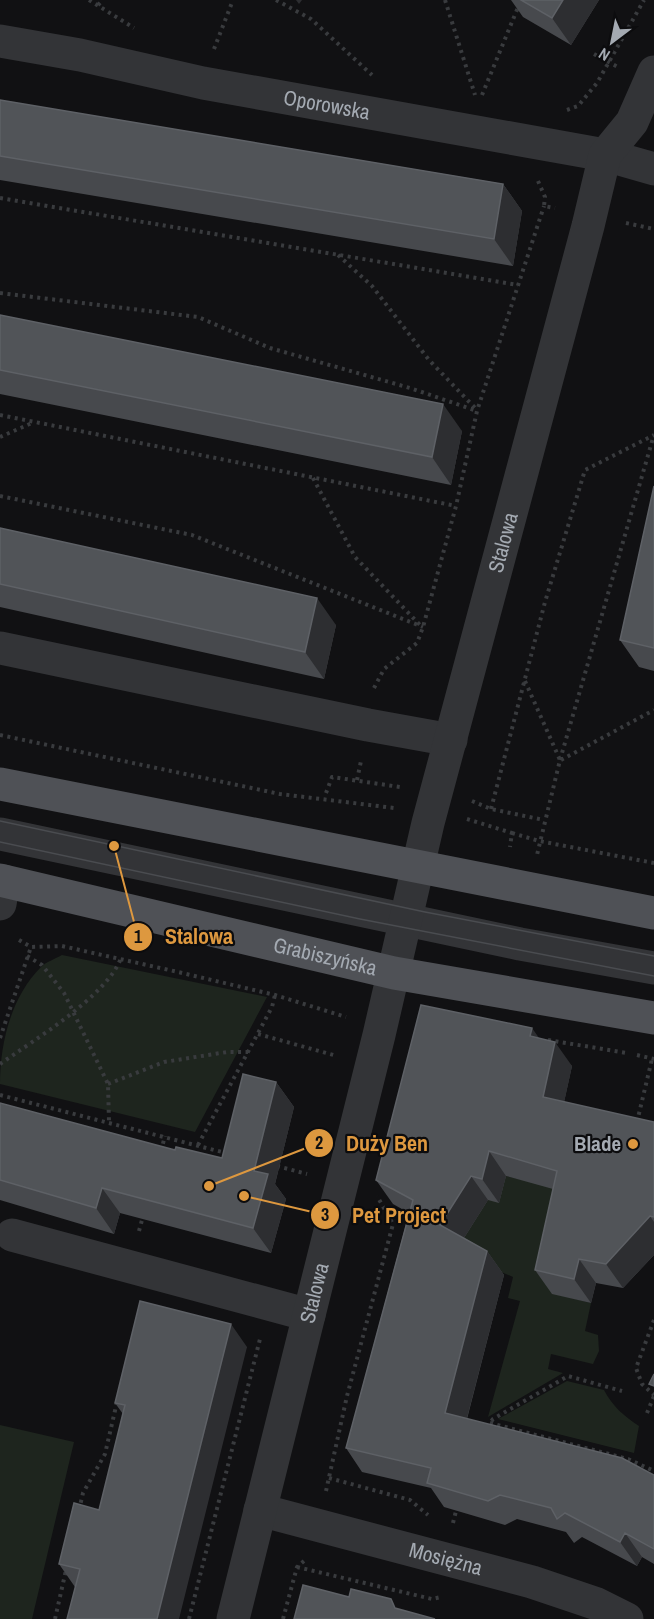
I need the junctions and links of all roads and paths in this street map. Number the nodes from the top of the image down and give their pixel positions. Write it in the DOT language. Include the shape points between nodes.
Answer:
graph roads {
  1 [pos="89,0"];
  2 [pos="103,0"];
  3 [pos="233,0"];
  4 [pos="276,0"];
  5 [pos="445,0"];
  6 [pos="521,0"];
  7 [pos="644,0"];
  8 [pos="98,5"];
  9 [pos="137,30"];
  10 [pos="0,41"];
  11 [pos="594,54"];
  12 [pos="212,55"];
  13 [pos="609,62"];
  14 [pos="639,71"];
  15 [pos="380,83"];
  16 [pos="475,97"];
  17 [pos="481,98"];
  18 [pos="565,111"];
  19 [pos="605,155"];
  20 [pos="654,169"];
  21 [pos="0,198"];
  22 [pos="544,206"];
  23 [pos="626,223"];
  24 [pos="654,229"];
  25 [pos="338,254"];
  26 [pos="518,285"];
  27 [pos="0,293"];
  28 [pos="477,411"];
  29 [pos="0,415"];
  30 [pos="33,422"];
  31 [pos="654,436"];
  32 [pos="0,437"];
  33 [pos="313,478"];
  34 [pos="0,495"];
  35 [pos="456,506"];
  36 [pos="423,627"];
  37 [pos="0,648"];
  38 [pos="524,680"];
  39 [pos="373,695"];
  40 [pos="654,710"];
  41 [pos="0,735"];
  42 [pos="452,740"];
  43 [pos="561,760"];
  44 [pos="0,784"];
  45 [pos="404,788"];
  46 [pos="326,793"];
  47 [pos="467,799"];
  48 [pos="392,807"];
  49 [pos="491,809"];
  50 [pos="469,820"];
  51 [pos="544,820"];
  52 [pos="512,833"];
  53 [pos="0,834"];
  54 [pos="539,841"];
  55 [pos="509,851"];
  56 [pos="654,863"];
  57 [pos="418,866"];
  58 [pos="1,888"];
  59 [pos="654,913"];
  60 [pos="404,920"];
  61 [pos="19,940"];
  62 [pos="31,947"];
  63 [pos="27,956"];
  64 [pos="121,958"];
  65 [pos="654,968"];
  66 [pos="394,973"];
  67 [pos="275,995"];
  68 [pos="74,1012"];
  69 [pos="348,1018"];
  70 [pos="654,1018"];
  71 [pos="258,1034"];
  72 [pos="0,1038"];
  73 [pos="248,1052"];
  74 [pos="340,1057"];
  75 [pos="652,1059"];
  76 [pos="0,1064"];
  77 [pos="108,1084"];
  78 [pos="0,1095"];
  79 [pos="109,1122"];
  80 [pos="635,1132"];
  81 [pos="165,1136"];
  82 [pos="198,1145"];
  83 [pos="231,1154"];
  84 [pos="160,1156"];
  85 [pos="274,1166"];
  86 [pos="307,1174"];
  87 [pos="376,1193"];
  88 [pos="142,1220"];
  89 [pos="12,1235"];
  90 [pos="146,1271"];
  91 [pos="309,1315"];
  92 [pos="654,1320"];
  93 [pos="622,1391"];
  94 [pos="654,1396"];
  95 [pos="118,1399"];
  96 [pos="647,1413"];
  97 [pos="490,1423"];
  98 [pos="483,1432"];
  99 [pos="654,1471"];
  100 [pos="325,1495"];
  101 [pos="260,1510"];
  102 [pos="456,1511"];
  103 [pos="78,1516"];
  104 [pos="451,1527"];
  105 [pos="310,1555"];
  106 [pos="68,1562"];
  107 [pos="55,1619"];
  108 [pos="232,1619"];
  109 [pos="283,1619"];
  110 [pos="627,1619"];
  1 -- 8 [label="path"];
  2 -- 8 [label="path"];
  3 -- 12 [label="path"];
  4 -- 15 [label="path" via="311,19"];
  5 -- 16 [label="path"];
  6 -- 17 [label="path"];
  7 -- 13 [label="path"];
  8 -- 9 [label="path"];
  10 -- 19 [label="street, Oporowska" via="202,83"];
  11 -- 13 [label="path"];
  13 -- 14 [label="path"];
  13 -- 18 [label="path" via="588,95 578,106"];
  14 -- 19 [label="street, Stalowa" via="632,122"];
  19 -- 20 [label="street, Oporowska"];
  19 -- 42 [label="street, Stalowa"];
  21 -- 25 [label="path"];
  22 -- 26 [label="path"];
  23 -- 24 [label="path"];
  25 -- 26 [label="path"];
  25 -- 28 [label="path" via="372,286 429,360"];
  26 -- 28 [label="path"];
  27 -- 28 [label="path" via="198,317 270,348"];
  28 -- 35 [label="path"];
  29 -- 30 [label="path"];
  30 -- 32 [label="path"];
  30 -- 33 [label="path"];
  31 -- 38 [label="path" via="585,470"];
  31 -- 43 [label="path"];
  33 -- 35 [label="path"];
  33 -- 36 [label="path" via="355,556"];
  34 -- 36 [label="path" via="192,535"];
  35 -- 36 [label="path"];
  36 -- 39 [label="path" via="417,643 384,669"];
  37 -- 42 [label="street"];
  38 -- 43 [label="path"];
  38 -- 49 [label="path"];
  40 -- 43 [label="path"];
  41 -- 48 [label="path" via="280,794"];
  42 -- 57 [label="street, Stalowa"];
  43 -- 51 [label="path"];
  44 -- 57 [label="main road"];
  45 -- 46 [label="path" via="332,777"];
  47 -- 49 [label="path"];
  49 -- 51 [label="path"];
  50 -- 52 [label="path"];
  51 -- 54 [label="path"];
  52 -- 54 [label="path"];
  52 -- 55 [label="path"];
  53 -- 60 [label="street"];
  54 -- 56 [label="path"];
  57 -- 59 [label="main road"];
  57 -- 60 [label="street, Stalowa"];
  58 -- 66 [label="main road, Grabiszyńska"];
  60 -- 65 [label="street"];
  60 -- 66 [label="street, Stalowa"];
  61 -- 62 [label="path"];
  62 -- 63 [label="path"];
  62 -- 64 [label="path" via="62,946"];
  63 -- 68 [label="path" via="42,965"];
  63 -- 72 [label="path"];
  64 -- 67 [label="path"];
  64 -- 68 [label="path" via="116,970"];
  66 -- 70 [label="main road, Grabiszyńska"];
  66 -- 91 [label="street, Stalowa"];
  67 -- 69 [label="path"];
  67 -- 71 [label="path"];
  68 -- 76 [label="path"];
  68 -- 77 [label="path"];
  71 -- 73 [label="path"];
  71 -- 74 [label="path"];
  73 -- 77 [label="path" via="164,1062"];
  73 -- 82 [label="path"];
  75 -- 80 [label="path"];
  77 -- 79 [label="path"];
  78 -- 79 [label="path"];
  79 -- 81 [label="path"];
  81 -- 82 [label="path"];
  81 -- 84 [label="path"];
  82 -- 83 [label="path"];
  85 -- 86 [label="path"];
  87 -- 100 [label="path" via="393,1224"];
  88 -- 90 [label="path" via="139,1230"];
  89 -- 90 [label="street"];
  90 -- 91 [label="street"];
  91 -- 101 [label="street, Stalowa"];
  92 -- 94 [label="path" via="636,1368 642,1384"];
  93 -- 97 [label="path" via="568,1376"];
  94 -- 96 [label="path"];
  95 -- 103 [label="path" via="105,1454 83,1493"];
  97 -- 98 [label="path"];
  97 -- 99 [label="path" via="628,1459"];
  101 -- 108 [label="street, Stalowa"];
  101 -- 110 [label="street, Mosiężna" via="529,1591 597,1604"];
  102 -- 104 [label="path"];
  105 -- 109 [label="path" via="297,1567"];
  106 -- 107 [label="path"];
}
